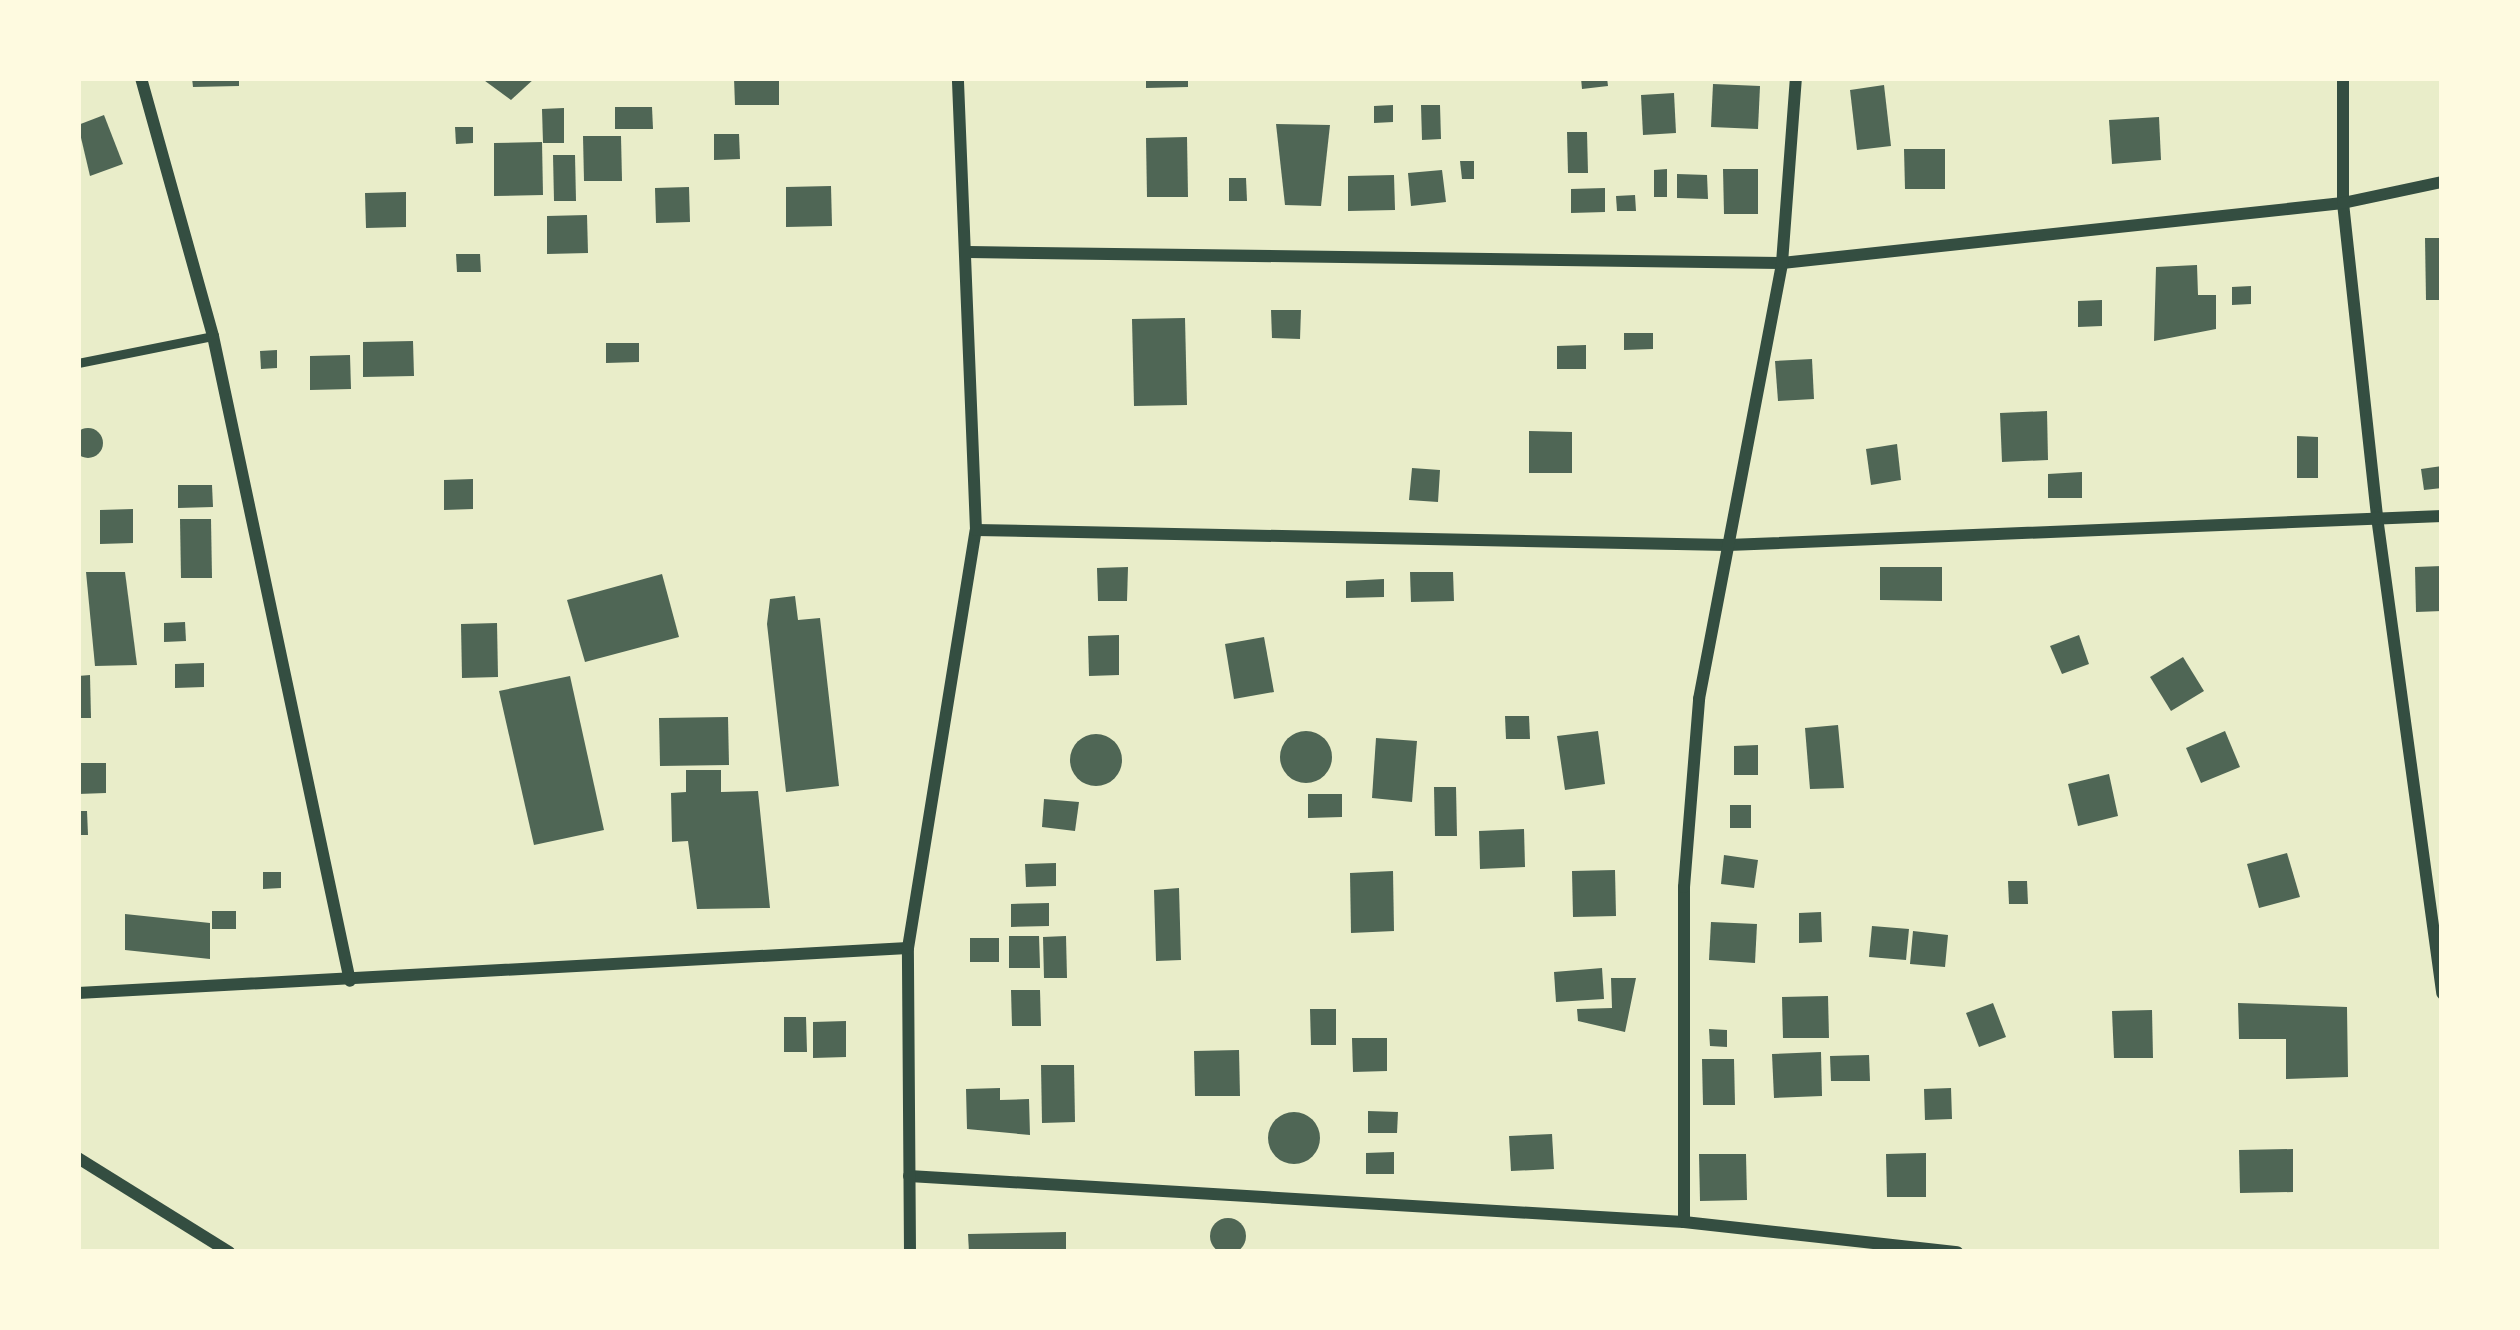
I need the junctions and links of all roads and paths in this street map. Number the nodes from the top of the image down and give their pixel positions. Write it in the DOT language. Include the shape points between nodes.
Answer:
graph roads {
  1 [pos="141,78"];
  2 [pos="958,78"];
  3 [pos="1796,78"];
  4 [pos="2343,78"];
  5 [pos="2442,182"];
  6 [pos="2343,203"];
  7 [pos="969,252"];
  8 [pos="1782,263"];
  9 [pos="213,336"];
  10 [pos="78,364"];
  11 [pos="2442,516"];
  12 [pos="2377,517"];
  13 [pos="976,530"];
  14 [pos="1727,545"];
  15 [pos="908,948"];
  16 [pos="350,981"];
  17 [pos="78,993"];
  18 [pos="2442,994"];
  19 [pos="78,1158"];
  20 [pos="909,1176"];
  21 [pos="1684,1222"];
  22 [pos="227,1251"];
  23 [pos="910,1252"];
  24 [pos="1957,1252"];
  1 -- 9 [label="street"];
  2 -- 7 [label="street"];
  3 -- 8 [label="street"];
  4 -- 6 [label="street"];
  5 -- 6 [label="street"];
  6 -- 8 [label="street"];
  6 -- 12 [label="street"];
  7 -- 8 [label="street"];
  7 -- 13 [label="street"];
  8 -- 14 [label="street"];
  9 -- 10 [label="lane"];
  9 -- 16 [label="street"];
  11 -- 12 [label="street"];
  12 -- 14 [label="street"];
  12 -- 18 [label="street"];
  13 -- 14 [label="street"];
  13 -- 15 [label="street"];
  14 -- 21 [label="street" via="1699,699 1684,887"];
  15 -- 16 [label="street"];
  15 -- 20 [label="street"];
  16 -- 17 [label="street"];
  19 -- 22 [label="street"];
  20 -- 21 [label="street"];
  20 -- 23 [label="street"];
  21 -- 24 [label="street"];
}
